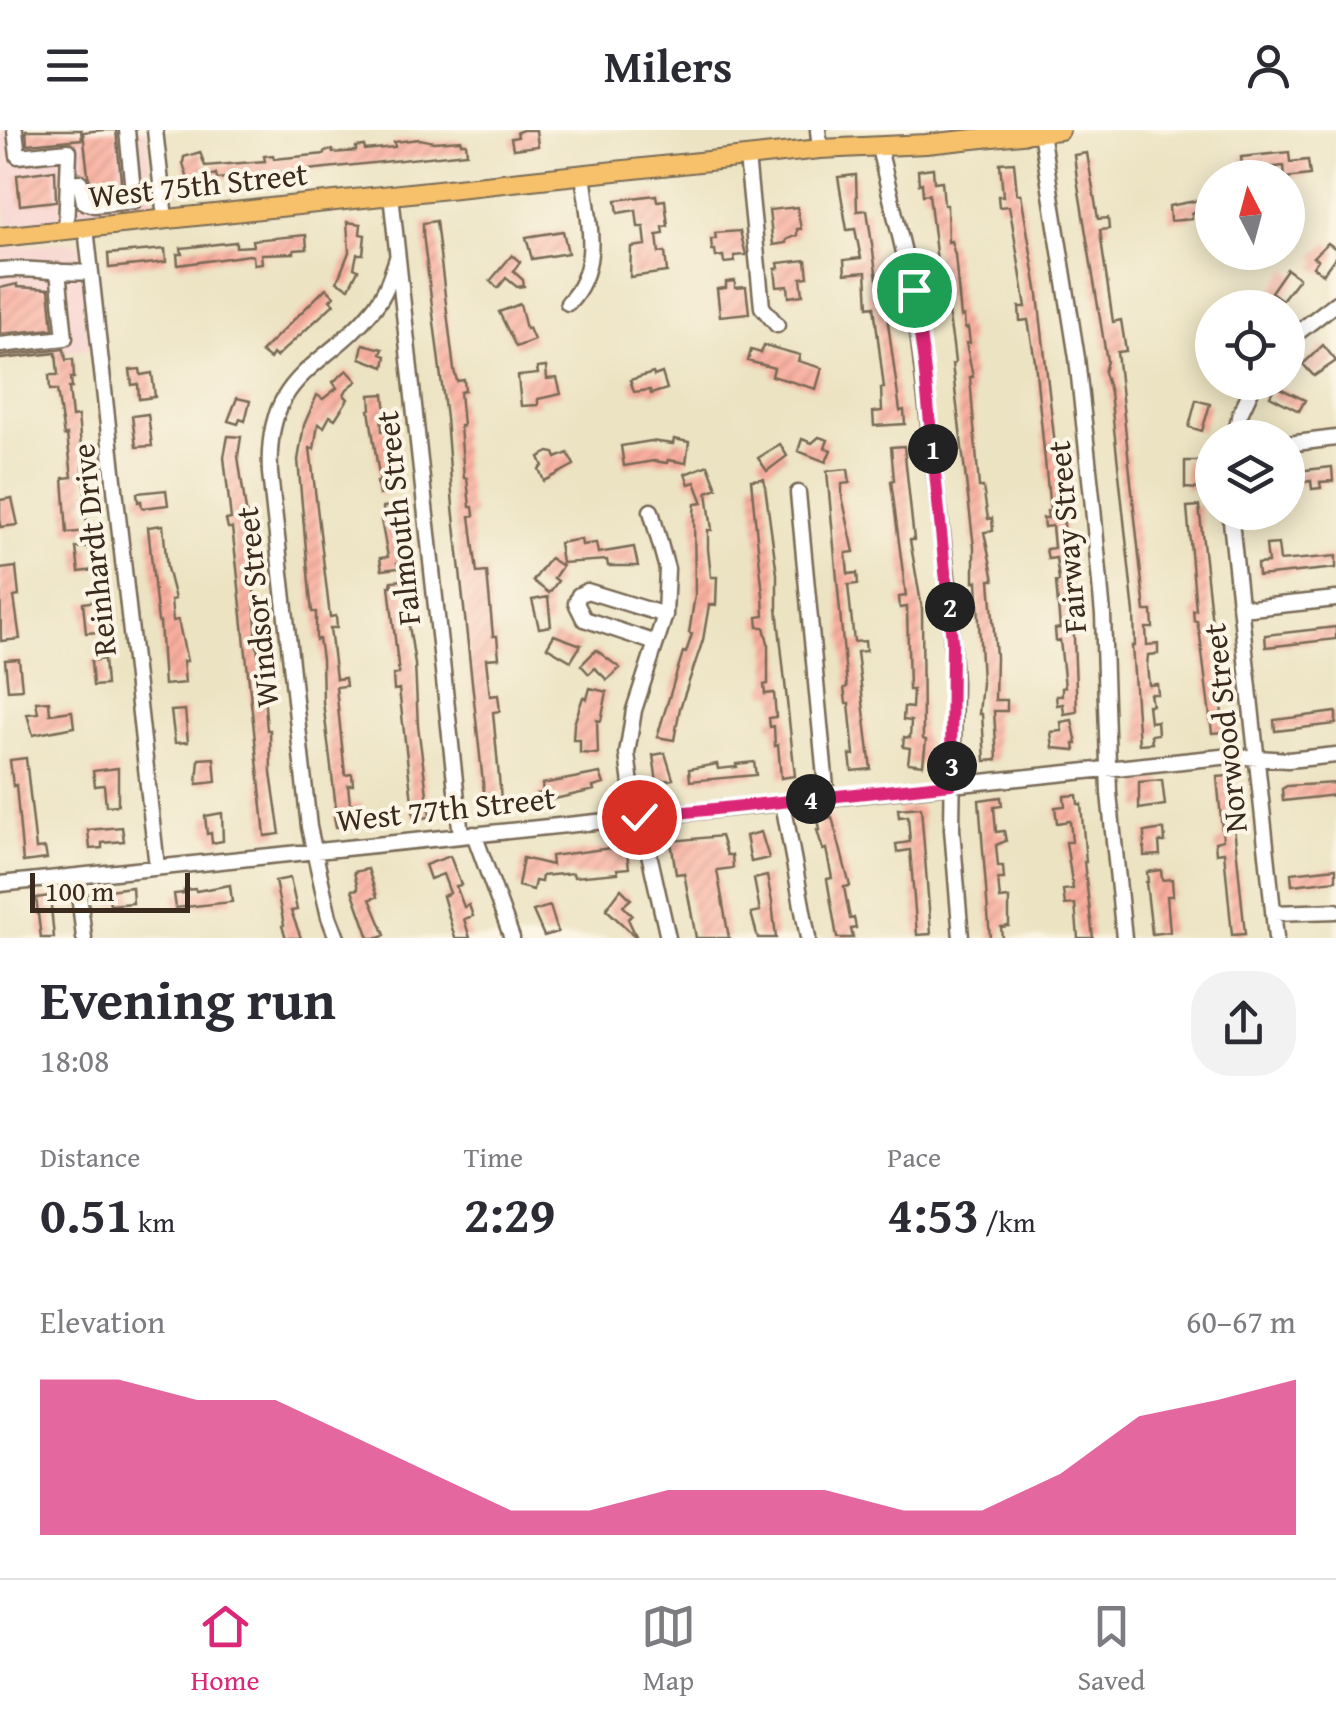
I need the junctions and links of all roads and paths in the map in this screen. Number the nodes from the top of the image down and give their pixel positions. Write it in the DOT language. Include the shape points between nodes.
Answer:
graph roads {
  1 [pos="15,130"];
  2 [pos="127,130"];
  3 [pos="155,130"];
  4 [pos="818,130"];
  5 [pos="1060,130"];
  6 [pos="1041,132"];
  7 [pos="879,148"];
  8 [pos="820,150"];
  9 [pos="746,157"];
  10 [pos="583,174"];
  11 [pos="68,183"];
  12 [pos="391,195"];
  13 [pos="165,218"];
  14 [pos="76,228"];
  15 [pos="0,237"];
  16 [pos="397,258"];
  17 [pos="0,270"];
  18 [pos="58,271"];
  19 [pos="91,272"];
  20 [pos="568,302"];
  21 [pos="1336,303"];
  22 [pos="376,306"];
  23 [pos="404,322"];
  24 [pos="777,325"];
  25 [pos="1305,327"];
  26 [pos="0,345"];
  27 [pos="1336,438"];
  28 [pos="1305,442"];
  29 [pos="798,493"];
  30 [pos="651,511"];
  31 [pos="1232,530"];
  32 [pos="1336,598"];
  33 [pos="1240,602"];
  34 [pos="665,614"];
  35 [pos="656,643"];
  36 [pos="1336,755"];
  37 [pos="1256,758"];
  38 [pos="1108,768"];
  39 [pos="951,784"];
  40 [pos="827,798"];
  41 [pos="782,802"];
  42 [pos="639,817"];
  43 [pos="467,835"];
  44 [pos="314,851"];
  45 [pos="156,867"];
  46 [pos="77,876"];
  47 [pos="0,884"];
  48 [pos="1336,911"];
  49 [pos="1273,913"];
  50 [pos="84,938"];
  51 [pos="337,938"];
  52 [pos="512,938"];
  53 [pos="668,938"];
  54 [pos="808,938"];
  55 [pos="961,938"];
  56 [pos="1124,938"];
  57 [pos="1276,938"];
  1 -- 11 [label="street" via="18,156 69,151"];
  2 -- 11 [label="street" via="134,201 94,205 84,202 80,182"];
  3 -- 13 [label="street"];
  4 -- 8 [label="street"];
  5 -- 6 [label="main road, West 75th Street"];
  6 -- 7 [label="main road, West 75th Street"];
  6 -- 38 [label="street, Fairway Street" via="1092,497"];
  7 -- 8 [label="main road, West 75th Street"];
  7 -- 39 [label="street" via="924,364 952,640"];
  8 -- 9 [label="main road, West 75th Street"];
  9 -- 10 [label="main road, West 75th Street"];
  9 -- 24 [label="street" via="762,307"];
  10 -- 12 [label="main road, West 75th Street"];
  10 -- 20 [label="street" via="592,256 585,283"];
  11 -- 14 [label="street, Reinhardt Drive"];
  12 -- 13 [label="main road, West 75th Street"];
  12 -- 16 [label="street, Falmouth Street"];
  13 -- 14 [label="main road, West 75th Street"];
  14 -- 15 [label="main road, West 75th Street"];
  14 -- 19 [label="street, Reinhardt Drive"];
  16 -- 22 [label="street, Windsor Street"];
  16 -- 23 [label="street, Falmouth Street"];
  17 -- 18 [label="street"];
  18 -- 19 [label="street"];
  18 -- 26 [label="street" via="65,338"];
  19 -- 45 [label="street, Reinhardt Drive"];
  21 -- 25 [label="street"];
  22 -- 23 [label="street"];
  22 -- 44 [label="street, Windsor Street" via="300,376 281,405 270,441"];
  23 -- 43 [label="street, Falmouth Street"];
  27 -- 28 [label="street"];
  29 -- 40 [label="street"];
  30 -- 34 [label="street" via="664,552"];
  31 -- 33 [label="street, Norwood Street"];
  32 -- 33 [label="street" via="1251,608"];
  33 -- 37 [label="street, Norwood Street"];
  34 -- 35 [label="street"];
  34 -- 35 [label="street" via="587,591 576,603 584,619"];
  35 -- 42 [label="street" via="629,733 629,780"];
  36 -- 37 [label="street, West 77th Street"];
  37 -- 38 [label="street, West 77th Street"];
  37 -- 49 [label="street, Norwood Street"];
  38 -- 39 [label="street, West 77th Street"];
  38 -- 56 [label="street, Fairway Street"];
  39 -- 40 [label="street, West 77th Street"];
  39 -- 55 [label="street"];
  40 -- 41 [label="street, West 77th Street"];
  41 -- 42 [label="street, West 77th Street"];
  41 -- 54 [label="street"];
  42 -- 43 [label="street, West 77th Street"];
  42 -- 53 [label="street"];
  43 -- 44 [label="street, West 77th Street"];
  43 -- 52 [label="street, Falmouth Street"];
  44 -- 45 [label="street, West 77th Street"];
  44 -- 51 [label="street, Windsor Street"];
  45 -- 46 [label="street, West 77th Street"];
  46 -- 47 [label="street, West 77th Street"];
  46 -- 50 [label="street"];
  48 -- 49 [label="street"];
  49 -- 57 [label="street, Norwood Street"];
}
